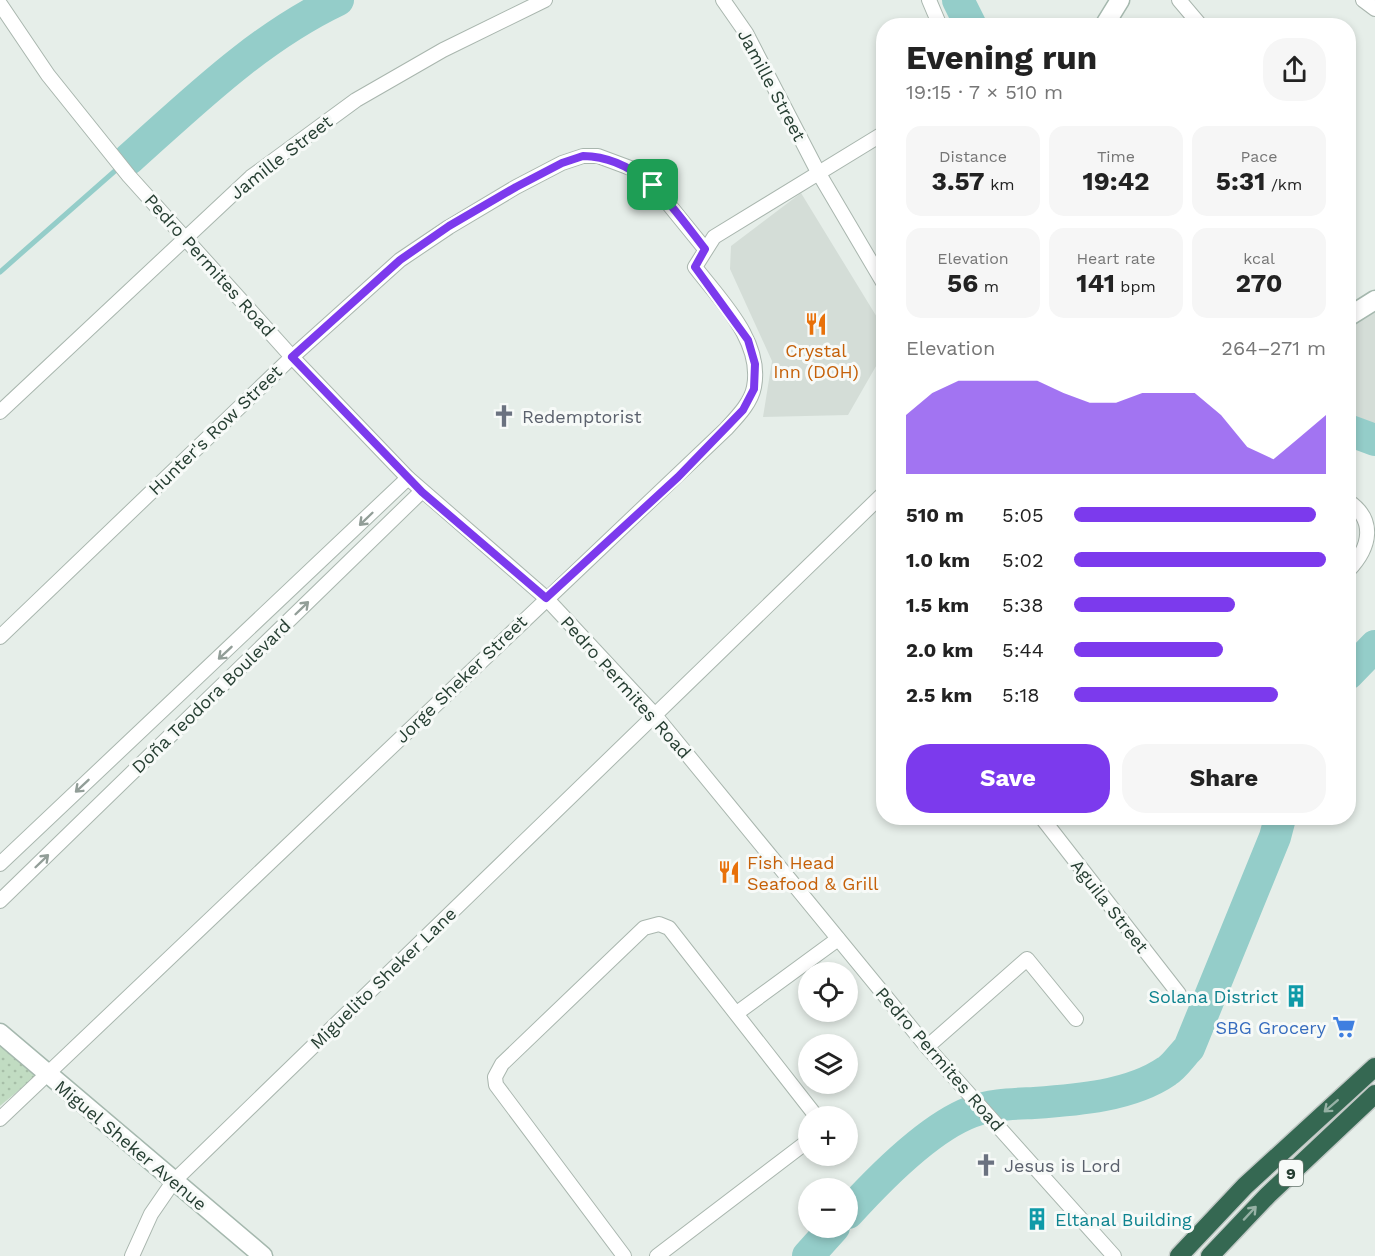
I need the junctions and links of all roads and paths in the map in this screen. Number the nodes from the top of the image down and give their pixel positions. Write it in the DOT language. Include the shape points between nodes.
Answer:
graph roads {
  1 [pos="545,0"];
  2 [pos="723,0"];
  3 [pos="929,0"];
  4 [pos="1120,0"];
  5 [pos="1179,0"];
  6 [pos="1363,0"];
  7 [pos="0,4"];
  8 [pos="1375,9"];
  9 [pos="937,18"];
  10 [pos="1109,18"];
  11 [pos="1194,18"];
  12 [pos="876,139"];
  13 [pos="818,172"];
  14 [pos="186,237"];
  15 [pos="705,249"];
  16 [pos="876,270"];
  17 [pos="1375,300"];
  18 [pos="1356,312"];
  19 [pos="292,357"];
  20 [pos="0,412"];
  21 [pos="408,478"];
  22 [pos="422,492"];
  23 [pos="876,501"];
  24 [pos="1356,504"];
  25 [pos="1356,562"];
  26 [pos="546,598"];
  27 [pos="0,637"];
  28 [pos="654,714"];
  29 [pos="1047,825"];
  30 [pos="0,864"];
  31 [pos="0,901"];
  32 [pos="838,939"];
  33 [pos="1179,994"];
  34 [pos="737,1013"];
  35 [pos="1076,1019"];
  36 [pos="0,1033"];
  37 [pos="927,1047"];
  38 [pos="1375,1067"];
  39 [pos="48,1075"];
  40 [pos="1355,1085"];
  41 [pos="1373,1099"];
  42 [pos="808,1106"];
  43 [pos="0,1119"];
  44 [pos="798,1149"];
  45 [pos="173,1182"];
  46 [pos="132,1256"];
  47 [pos="263,1256"];
  48 [pos="624,1256"];
  49 [pos="657,1256"];
  50 [pos="1114,1256"];
  51 [pos="1179,1256"];
  52 [pos="1210,1256"];
  1 -- 14 [label="street, Jamille Street" via="443,50 356,100 251,177"];
  2 -- 13 [label="street, Jamille Street" via="766,69"];
  3 -- 9 [label="street"];
  4 -- 10 [label="street"];
  5 -- 11 [label="street"];
  6 -- 8 [label="street"];
  7 -- 14 [label="street, Pedro Permites Road" via="48,75 129,176"];
  12 -- 13 [label="street"];
  13 -- 15 [label="street" via="714,237"];
  13 -- 16 [label="street, Jamille Street"];
  14 -- 19 [label="street, Pedro Permites Road"];
  14 -- 20 [label="street, Jamille Street"];
  15 -- 19 [label="street, Hunter's Row Street" via="653,185 633,169 598,156 583,156 562,163 439,233 400,260"];
  15 -- 26 [label="street, Jorge Sheker Street" via="695,267 748,340 755,364 754,389 743,410 686,469"];
  17 -- 18 [label="street"];
  19 -- 21 [label="street, Pedro Permites Road"];
  19 -- 27 [label="street, Hunter's Row Street"];
  21 -- 22 [label="street, Pedro Permites Road"];
  21 -- 30 [label="street, Doña Teodora Boulevard, one-way"];
  22 -- 26 [label="street, Pedro Permites Road"];
  31 -- 22 [label="street, Doña Teodora Boulevard, one-way"];
  23 -- 28 [label="street, Miguelito Sheker Lane"];
  24 -- 25 [label="street" via="1365,508 1374,520 1373,537"];
  26 -- 28 [label="street, Pedro Permites Road"];
  26 -- 39 [label="street, Jorge Sheker Street"];
  28 -- 32 [label="street, Pedro Permites Road"];
  28 -- 45 [label="street, Miguelito Sheker Lane"];
  29 -- 33 [label="street, Aguila Street"];
  32 -- 34 [label="street"];
  32 -- 37 [label="street, Pedro Permites Road"];
  34 -- 42 [label="street"];
  34 -- 48 [label="street" via="669,928 654,924 644,928 502,1064 495,1077 496,1085"];
  35 -- 37 [label="street" via="1027,959"];
  36 -- 39 [label="street, Miguel Sheker Avenue"];
  37 -- 50 [label="street, Pedro Permites Road"];
  38 -- 40 [label="highway, 9"];
  39 -- 43 [label="street, Jorge Sheker Street"];
  39 -- 45 [label="street, Miguel Sheker Avenue"];
  40 -- 41 [label="street"];
  40 -- 51 [label="highway, 9, one-way" via="1245,1186"];
  52 -- 41 [label="highway, 9, one-way" via="1268,1195"];
  44 -- 49 [label="street"];
  45 -- 46 [label="street, Miguelito Sheker Lane" via="151,1214"];
  45 -- 47 [label="street, Miguel Sheker Avenue"];
}
